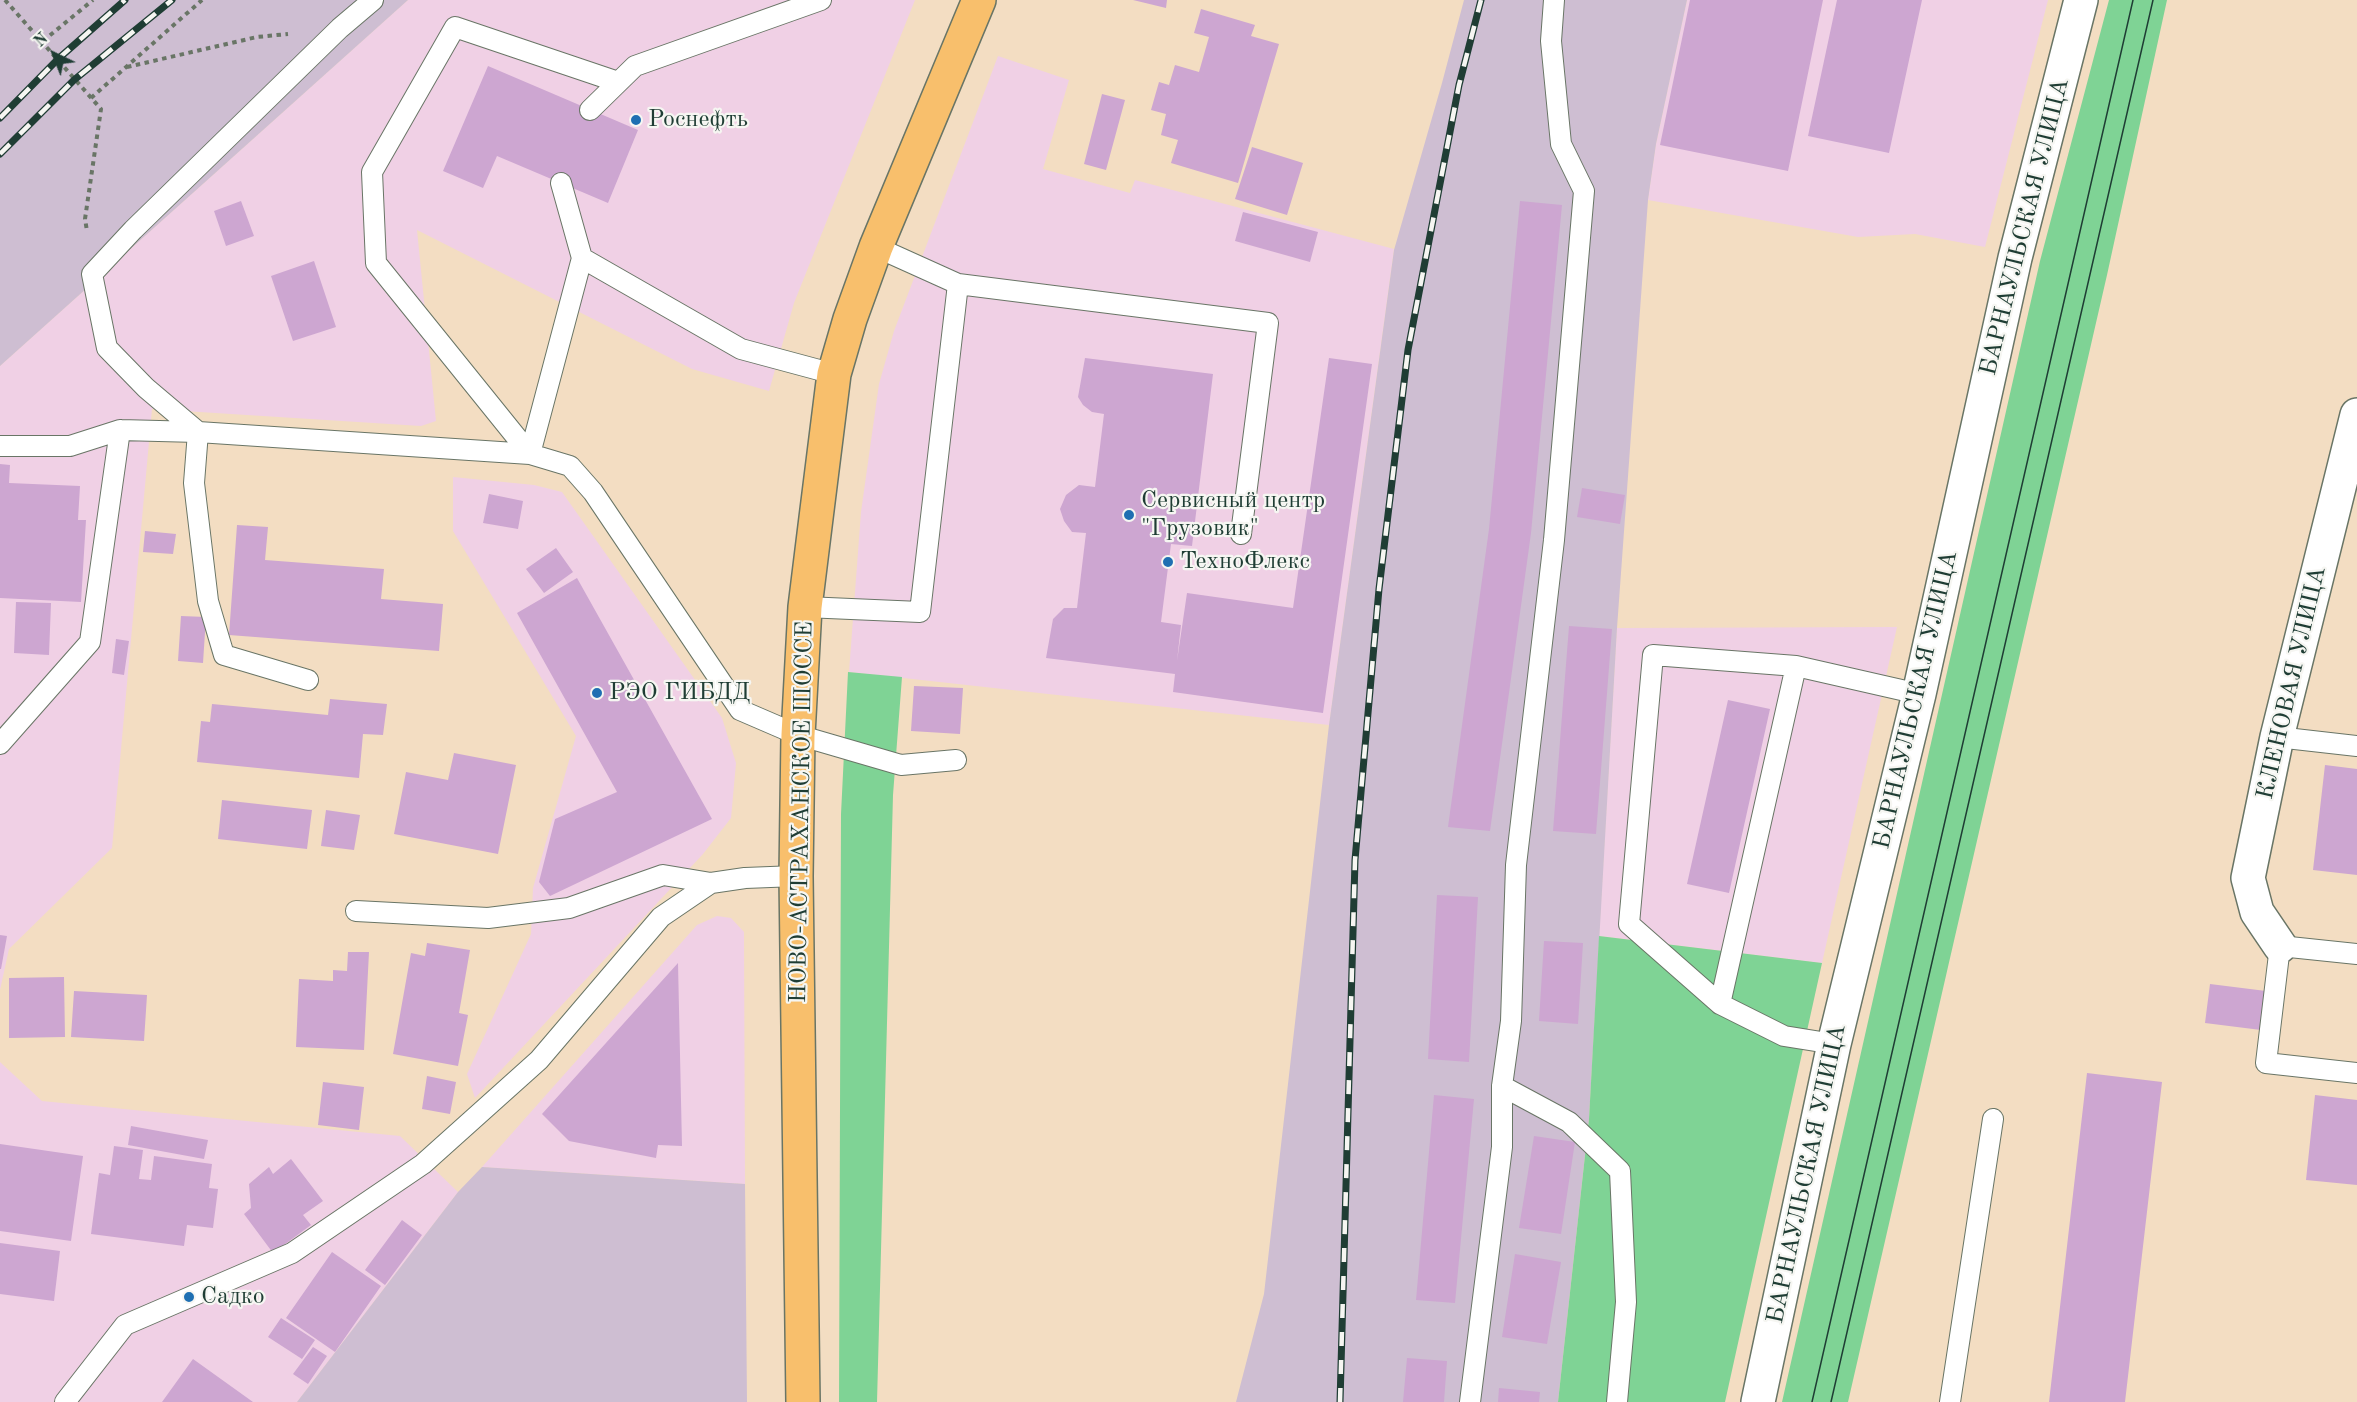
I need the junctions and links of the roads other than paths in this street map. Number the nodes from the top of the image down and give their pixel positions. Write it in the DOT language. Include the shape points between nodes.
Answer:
graph roads {
  1 [pos="373,0"];
  2 [pos="822,0"];
  3 [pos="979,0"];
  4 [pos="1554,0"];
  5 [pos="2081,0"];
  6 [pos="618,82"];
  7 [pos="590,110"];
  8 [pos="561,183"];
  9 [pos="876,247"];
  10 [pos="582,258"];
  11 [pos="958,284"];
  12 [pos="834,374"];
  13 [pos="2357,415"];
  14 [pos="120,430"];
  15 [pos="198,432"];
  16 [pos="0,446"];
  17 [pos="530,454"];
  18 [pos="1241,534"];
  19 [pos="805,607"];
  20 [pos="1796,666"];
  21 [pos="308,680"];
  22 [pos="1919,694"];
  23 [pos="798,735"];
  24 [pos="2277,737"];
  25 [pos="0,744"];
  26 [pos="2357,746"];
  27 [pos="956,760"];
  28 [pos="796,876"];
  29 [pos="711,883"];
  30 [pos="356,911"];
  31 [pos="2280,946"];
  32 [pos="2357,954"];
  33 [pos="1720,1005"];
  34 [pos="1834,1044"];
  35 [pos="2357,1073"];
  36 [pos="1502,1086"];
  37 [pos="1993,1119"];
  38 [pos="65,1402"];
  39 [pos="803,1402"];
  40 [pos="1470,1402"];
  41 [pos="1617,1402"];
  42 [pos="1758,1402"];
  43 [pos="1950,1402"];
  1 -- 15 [label="lane" via="92,274 107,348"];
  2 -- 6 [label="lane" via="635,66"];
  3 -- 9 [label="main road, НОВО-АСТРАХАНСКОЕ ШОССЕ"];
  4 -- 36 [label="lane" via="1551,41 1560,144 1584,191 1554,540 1516,866 1511,1021"];
  5 -- 22 [label="street, БАРНАУЛЬСКАЯ УЛИЦА" via="2015,258"];
  6 -- 7 [label="lane"];
  6 -- 17 [label="lane" via="455,27 372,172 376,263"];
  8 -- 10 [label="lane"];
  9 -- 11 [label="lane"];
  9 -- 12 [label="main road, НОВО-АСТРАХАНСКОЕ ШОССЕ"];
  10 -- 12 [label="lane" via="741,350"];
  10 -- 17 [label="lane"];
  11 -- 18 [label="lane" via="1268,323"];
  11 -- 19 [label="lane" via="920,612"];
  12 -- 19 [label="main road, НОВО-АСТРАХАНСКОЕ ШОССЕ"];
  13 -- 24 [label="street, КЛЕНОВАЯ УЛИЦА"];
  14 -- 15 [label="lane"];
  14 -- 16 [label="lane" via="70,446"];
  14 -- 25 [label="lane" via="90,642"];
  15 -- 17 [label="lane"];
  15 -- 21 [label="lane" via="195,495 208,602 224,655"];
  17 -- 23 [label="lane" via="570,466 593,492 740,710"];
  19 -- 23 [label="main road, НОВО-АСТРАХАНСКОЕ ШОССЕ"];
  20 -- 22 [label="lane"];
  20 -- 33 [label="lane"];
  20 -- 33 [label="lane" via="1653,656 1629,924"];
  22 -- 34 [label="street, БАРНАУЛЬСКАЯ УЛИЦА"];
  23 -- 27 [label="lane" via="901,765"];
  23 -- 28 [label="main road, НОВО-АСТРАХАНСКОЕ ШОССЕ"];
  24 -- 26 [label="lane"];
  24 -- 31 [label="street, КЛЕНОВАЯ УЛИЦА" via="2248,878 2257,912"];
  28 -- 29 [label="lane"];
  28 -- 39 [label="main road, НОВО-АСТРАХАНСКОЕ ШОССЕ"];
  29 -- 30 [label="lane" via="663,875 569,909 488,918"];
  29 -- 38 [label="lane" via="661,917 538,1060 423,1164 292,1254 125,1325"];
  31 -- 32 [label="lane"];
  31 -- 35 [label="lane" via="2266,1063"];
  33 -- 34 [label="lane" via="1784,1036"];
  34 -- 42 [label="street, БАРНАУЛЬСКАЯ УЛИЦА"];
  36 -- 40 [label="lane" via="1502,1146"];
  36 -- 41 [label="lane" via="1569,1122 1620,1171 1626,1302"];
  37 -- 43 [label="lane"];
}
